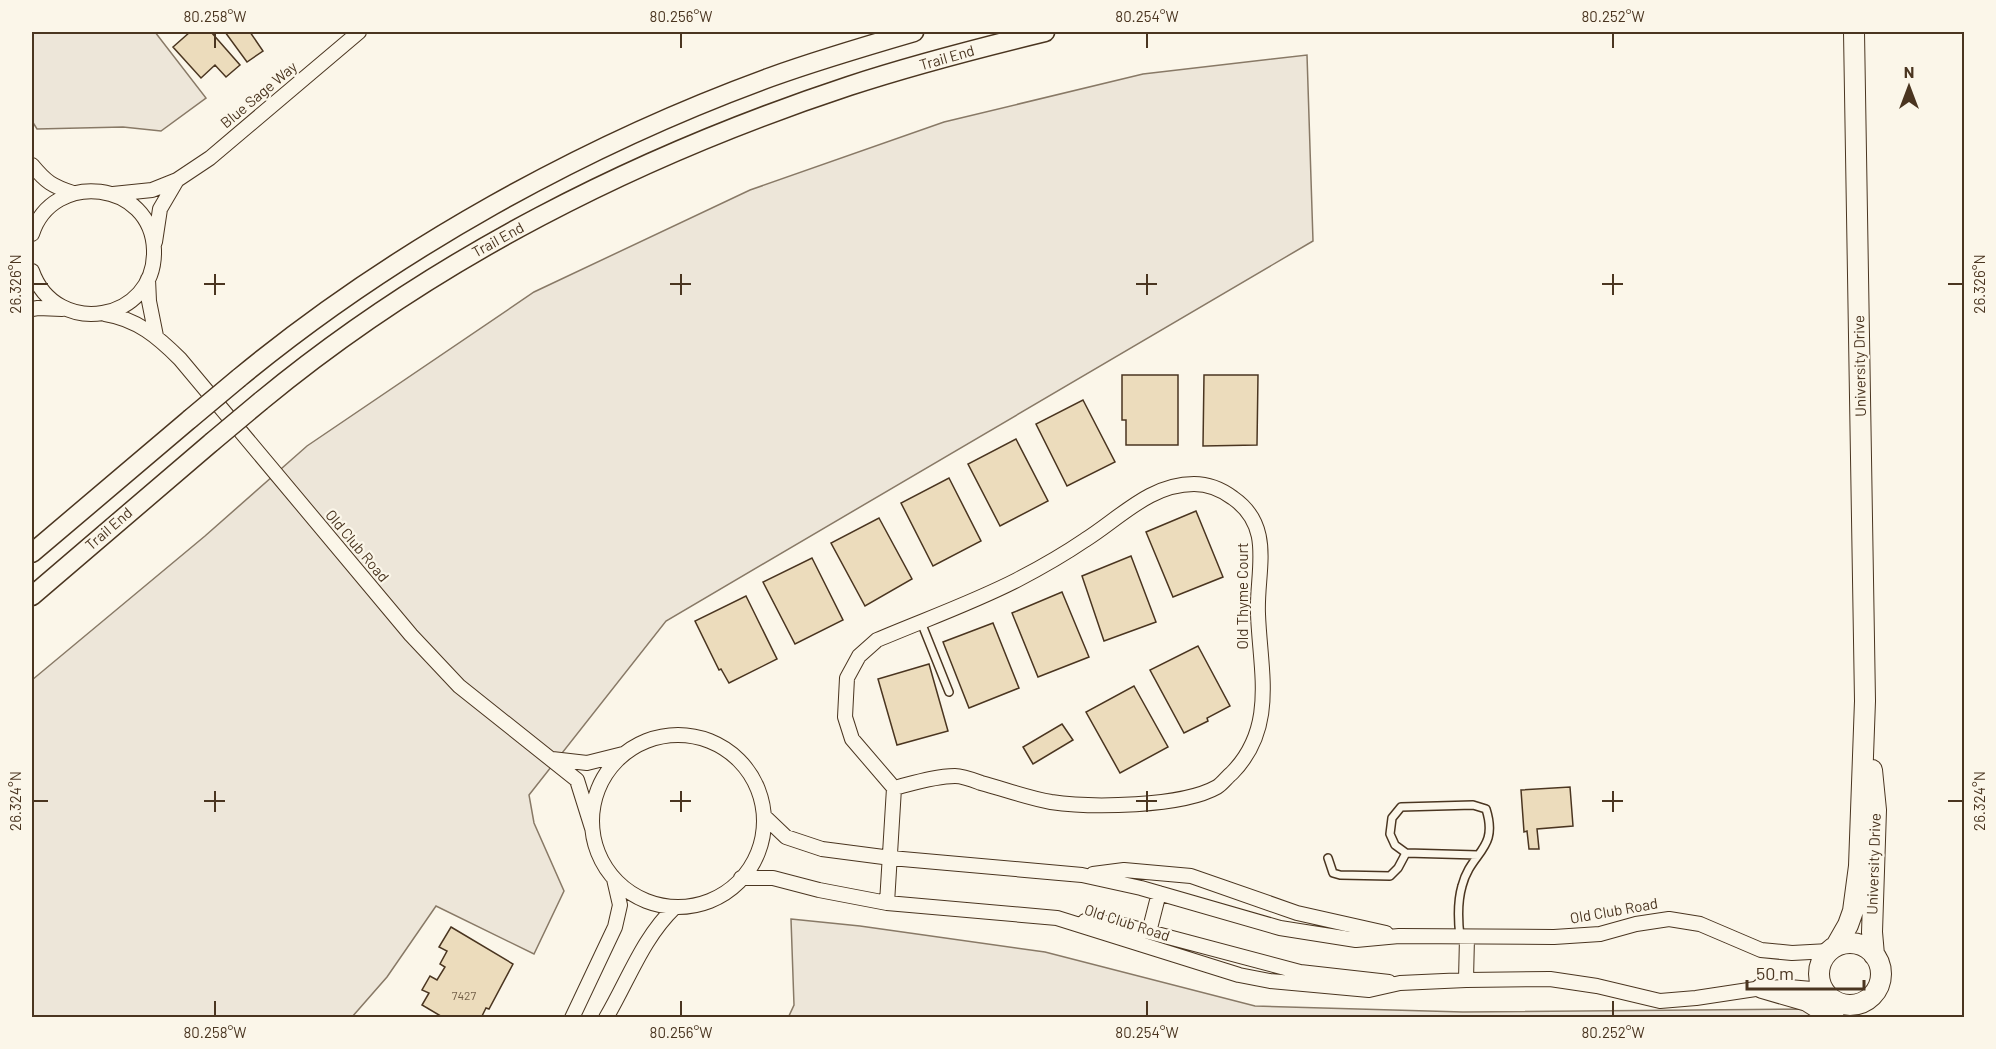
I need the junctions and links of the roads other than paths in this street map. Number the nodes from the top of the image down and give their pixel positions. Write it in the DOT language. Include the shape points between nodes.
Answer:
graph roads {
  1 [pos="359,32"];
  2 [pos="914,32"];
  3 [pos="1045,32"];
  4 [pos="1854,32"];
  5 [pos="32,165"];
  6 [pos="177,180"];
  7 [pos="73,193"];
  8 [pos="113,194"];
  9 [pos="32,226"];
  10 [pos="154,249"];
  11 [pos="32,271"];
  12 [pos="148,279"];
  13 [pos="32,309"];
  14 [pos="64,309"];
  15 [pos="105,314"];
  16 [pos="156,336"];
  17 [pos="32,553"];
  18 [pos="32,596"];
  19 [pos="921,621"];
  20 [pos="949,692"];
  21 [pos="1865,701"];
  22 [pos="624,754"];
  23 [pos="552,759"];
  24 [pos="894,788"];
  25 [pos="764,816"];
  26 [pos="592,828"];
  27 [pos="1406,853"];
  28 [pos="1478,855"];
  29 [pos="891,858"];
  30 [pos="1329,858"];
  31 [pos="1082,875"];
  32 [pos="741,878"];
  33 [pos="614,879"];
  34 [pos="1159,893"];
  35 [pos="887,903"];
  36 [pos="675,907"];
  37 [pos="1057,918"];
  38 [pos="1149,932"];
  39 [pos="1399,936"];
  40 [pos="1463,938"];
  41 [pos="1832,948"];
  42 [pos="1874,955"];
  43 [pos="1466,980"];
  44 [pos="1400,983"];
  45 [pos="1762,988"];
  46 [pos="1826,993"];
  47 [pos="1871,997"];
  48 [pos="572,1017"];
  49 [pos="606,1017"];
  50 [pos="1834,1017"];
  51 [pos="1841,1017"];
  52 [pos="1869,1017"];
  1 -- 6 [label="street, Blue Sage Way" via="210,158"];
  2 -- 17 [label="street, bridge" via="706,102 591,153 476,214 292,336"];
  3 -- 18 [label="street, Trail End, bridge" via="848,86 716,135 602,184 495,240 393,303 293,375"];
  4 -- 21 [label="main road, University Drive"];
  5 -- 7 [label="street" via="45,181"];
  6 -- 8 [label="street, Blue Sage Way" via="152,190"];
  6 -- 10 [label="street, Blue Sage Way" via="160,209"];
  7 -- 8 [label="street, Blue Sage Way"];
  7 -- 9 [label="street" via="50,206"];
  8 -- 10 [label="street" via="136,209 145,221"];
  10 -- 12 [label="street, Blue Sage Way"];
  11 -- 14 [label="street" via="42,292"];
  12 -- 15 [label="street" via="130,302"];
  12 -- 16 [label="street"];
  13 -- 14 [label="street"];
  14 -- 15 [label="street" via="77,314"];
  15 -- 16 [label="street, Old Club Road" via="119,316"];
  16 -- 23 [label="street, Old Club Road" via="180,359 342,555 443,669"];
  19 -- 20 [label="lane"];
  19 -- 24 [label="street, Old Thyme Court" via="877,640 859,656 847,678 845,717 852,739"];
  19 -- 24 [label="street, Old Thyme Court" via="1015,581 1086,540 1151,494 1171,486 1217,487 1251,516 1260,536 1257,604 1262,716 1252,746 1239,766 1217,787 1189,797 1105,806 1051,802 957,776"];
  21 -- 41 [label="main road, University Drive" via="1859,866 1853,910"];
  21 -- 42 [label="main road, University Drive" via="1876,810"];
  22 -- 23 [label="street" via="587,763"];
  22 -- 25 [label="street" via="660,737 681,735 714,743 746,769 760,796"];
  22 -- 26 [label="street" via="599,786 592,809"];
  23 -- 26 [label="street, Old Club Road" via="577,780"];
  24 -- 29 [label="street"];
  25 -- 29 [label="street, Old Club Road" via="786,837 822,849"];
  25 -- 32 [label="street" via="758,852"];
  26 -- 33 [label="street" via="601,861"];
  27 -- 28 [label="lane"];
  27 -- 28 [label="lane" via="1395,845 1390,834 1392,819 1401,807 1473,805 1486,809 1490,834"];
  27 -- 30 [label="lane" via="1390,876 1333,873"];
  28 -- 40 [label="lane" via="1462,885 1458,912"];
  29 -- 31 [label="street, Old Club Road"];
  29 -- 35 [label="street"];
  31 -- 34 [label="street, Old Club Road"];
  31 -- 39 [label="street, Old Club Road" via="1124,870 1191,876 1297,913"];
  32 -- 35 [label="street, Old Club Road" via="772,878"];
  32 -- 36 [label="street" via="711,900"];
  33 -- 36 [label="street" via="640,898"];
  33 -- 48 [label="street" via="620,905 615,927"];
  34 -- 38 [label="street"];
  34 -- 39 [label="street, Old Club Road" via="1280,928 1356,939"];
  35 -- 37 [label="street, Old Club Road"];
  36 -- 49 [label="street" via="647,939"];
  37 -- 38 [label="street, Old Club Road" via="1123,925"];
  37 -- 44 [label="street, Old Club Road" via="1239,975 1270,981 1369,990"];
  38 -- 44 [label="street, Old Club Road" via="1300,972"];
  39 -- 40 [label="street, Old Club Road"];
  40 -- 41 [label="street, Old Club Road" via="1600,934 1669,919 1700,924 1761,950 1792,953"];
  40 -- 43 [label="street"];
  41 -- 42 [label="main road" via="1843,943 1859,944"];
  41 -- 46 [label="main road" via="1818,972"];
  42 -- 47 [label="main road" via="1879,963 1880,981"];
  43 -- 44 [label="street, Old Club Road"];
  43 -- 45 [label="street, Old Club Road" via="1550,979 1660,1001"];
  45 -- 46 [label="street, Old Club Road" via="1789,987"];
  45 -- 50 [label="main road" via="1807,1001"];
  46 -- 47 [label="main road" via="1845,1005"];
  46 -- 51 [label="main road"];
  47 -- 52 [label="main road"];
}
